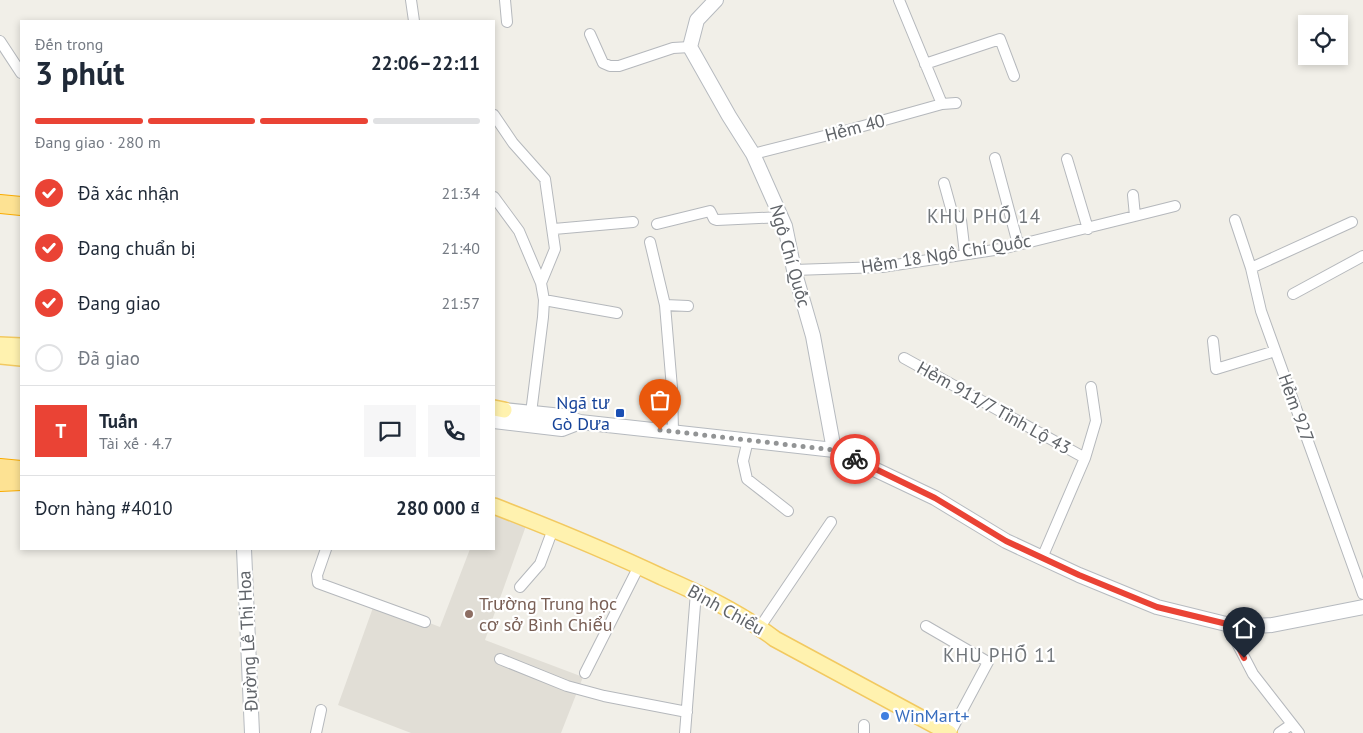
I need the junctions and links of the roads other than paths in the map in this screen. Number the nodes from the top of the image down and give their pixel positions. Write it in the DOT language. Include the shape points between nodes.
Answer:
graph roads {
  1 [pos="411,0"];
  2 [pos="505,0"];
  3 [pos="716,0"];
  4 [pos="899,0"];
  5 [pos="414,20"];
  6 [pos="507,22"];
  7 [pos="590,34"];
  8 [pos="0,41"];
  9 [pos="690,47"];
  10 [pos="926,64"];
  11 [pos="20,71"];
  12 [pos="1014,76"];
  13 [pos="956,103"];
  14 [pos="942,104"];
  15 [pos="495,116"];
  16 [pos="753,154"];
  17 [pos="995,158"];
  18 [pos="1068,159"];
  19 [pos="944,183"];
  20 [pos="0,193"];
  21 [pos="20,195"];
  22 [pos="1133,196"];
  23 [pos="495,197"];
  24 [pos="0,204"];
  25 [pos="20,206"];
  26 [pos="1175,206"];
  27 [pos="1135,216"];
  28 [pos="781,217"];
  29 [pos="1236,220"];
  30 [pos="633,222"];
  31 [pos="1352,222"];
  32 [pos="656,224"];
  33 [pos="1088,228"];
  34 [pos="554,229"];
  35 [pos="650,242"];
  36 [pos="1018,244"];
  37 [pos="965,254"];
  38 [pos="1363,256"];
  39 [pos="1251,268"];
  40 [pos="794,270"];
  41 [pos="541,283"];
  42 [pos="1293,294"];
  43 [pos="544,300"];
  44 [pos="664,305"];
  45 [pos="688,306"];
  46 [pos="617,313"];
  47 [pos="1213,341"];
  48 [pos="0,344"];
  49 [pos="20,346"];
  50 [pos="1275,350"];
  51 [pos="0,356"];
  52 [pos="20,358"];
  53 [pos="904,358"];
  54 [pos="1091,386"];
  55 [pos="531,413"];
  56 [pos="495,417"];
  57 [pos="580,422"];
  58 [pos="673,431"];
  59 [pos="748,440"];
  60 [pos="834,450"];
  61 [pos="1085,458"];
  62 [pos="0,468"];
  63 [pos="20,470"];
  64 [pos="20,481"];
  65 [pos="0,482"];
  66 [pos="495,506"];
  67 [pos="788,511"];
  68 [pos="831,522"];
  69 [pos="553,529"];
  70 [pos="244,550"];
  71 [pos="326,550"];
  72 [pos="1042,558"];
  73 [pos="639,566"];
  74 [pos="520,587"];
  75 [pos="696,592"];
  76 [pos="1363,594"];
  77 [pos="1363,607"];
  78 [pos="425,622"];
  79 [pos="1227,624"];
  80 [pos="926,626"];
  81 [pos="760,627"];
  82 [pos="500,659"];
  83 [pos="585,673"];
  84 [pos="321,710"];
  85 [pos="687,712"];
  86 [pos="1292,724"];
  87 [pos="252,733"];
  88 [pos="316,733"];
  89 [pos="685,733"];
  90 [pos="949,733"];
  91 [pos="1279,733"];
  92 [pos="1299,733"];
  1 -- 5 [label="street"];
  2 -- 6 [label="street"];
  3 -- 9 [label="main road" via="697,20"];
  4 -- 10 [label="street"];
  7 -- 9 [label="street" via="603,63 610,66 673,48"];
  8 -- 11 [label="street"];
  9 -- 16 [label="main road, Ngô Chí Quốc"];
  10 -- 12 [label="street" via="1000,39"];
  10 -- 14 [label="street"];
  13 -- 14 [label="street, Hẻm 40"];
  14 -- 16 [label="street, Hẻm 40"];
  15 -- 34 [label="street" via="545,180"];
  16 -- 28 [label="main road, Ngô Chí Quốc"];
  17 -- 36 [label="street"];
  18 -- 33 [label="street"];
  19 -- 37 [label="street" via="952,212 961,220"];
  20 -- 21 [label="highway"];
  22 -- 27 [label="street"];
  23 -- 41 [label="street" via="519,231"];
  24 -- 25 [label="highway"];
  26 -- 27 [label="street, Hẻm 18 Ngô Chí Quốc"];
  27 -- 33 [label="street, Hẻm 18 Ngô Chí Quốc"];
  28 -- 32 [label="street" via="715,220 710,211"];
  28 -- 40 [label="main road, Ngô Chí Quốc"];
  29 -- 39 [label="street, Hẻm 927"];
  30 -- 34 [label="street"];
  31 -- 39 [label="street"];
  33 -- 36 [label="street, Hẻm 18 Ngô Chí Quốc"];
  34 -- 41 [label="street" via="556,250"];
  35 -- 44 [label="street"];
  36 -- 37 [label="street, Hẻm 18 Ngô Chí Quốc"];
  37 -- 40 [label="street, Hẻm 18 Ngô Chí Quốc" via="882,267"];
  38 -- 42 [label="street"];
  39 -- 50 [label="street, Hẻm 927"];
  40 -- 60 [label="main road, Ngô Chí Quốc" via="813,336"];
  41 -- 43 [label="street"];
  43 -- 46 [label="street"];
  43 -- 55 [label="street"];
  44 -- 45 [label="street"];
  44 -- 58 [label="street"];
  47 -- 50 [label="street" via="1216,369"];
  48 -- 49 [label="main road"];
  50 -- 76 [label="street, Hẻm 927"];
  51 -- 52 [label="main road"];
  53 -- 61 [label="street, Hẻm 911/7 Tỉnh Lộ 43"];
  54 -- 61 [label="street" via="1096,421"];
  55 -- 56 [label="main road"];
  55 -- 57 [label="main road" via="562,416"];
  56 -- 57 [label="main road" via="562,428"];
  57 -- 58 [label="main road"];
  58 -- 59 [label="main road"];
  59 -- 60 [label="main road"];
  59 -- 67 [label="street" via="743,461 747,479"];
  60 -- 72 [label="main road" via="935,498 1006,541"];
  61 -- 72 [label="street"];
  62 -- 63 [label="highway"];
  64 -- 65 [label="highway"];
  66 -- 69 [label="main road, Bình Chiểu"];
  68 -- 81 [label="street"];
  69 -- 73 [label="main road, Bình Chiểu"];
  69 -- 74 [label="street" via="540,564"];
  70 -- 87 [label="main road, Đường Lê Thị Hoa"];
  71 -- 78 [label="street" via="317,575 318,582"];
  72 -- 79 [label="main road" via="1157,607"];
  73 -- 75 [label="main road, Bình Chiểu"];
  73 -- 83 [label="street"];
  75 -- 81 [label="main road, Bình Chiểu"];
  75 -- 85 [label="street"];
  77 -- 79 [label="main road" via="1272,625 1240,627"];
  79 -- 86 [label="street" via="1252,674"];
  80 -- 90 [label="street" via="988,662"];
  81 -- 90 [label="main road, Bình Chiểu" via="775,639"];
  82 -- 85 [label="street" via="567,686"];
  84 -- 88 [label="street"];
  85 -- 89 [label="street"];
  86 -- 91 [label="street"];
  86 -- 92 [label="street"];
}
